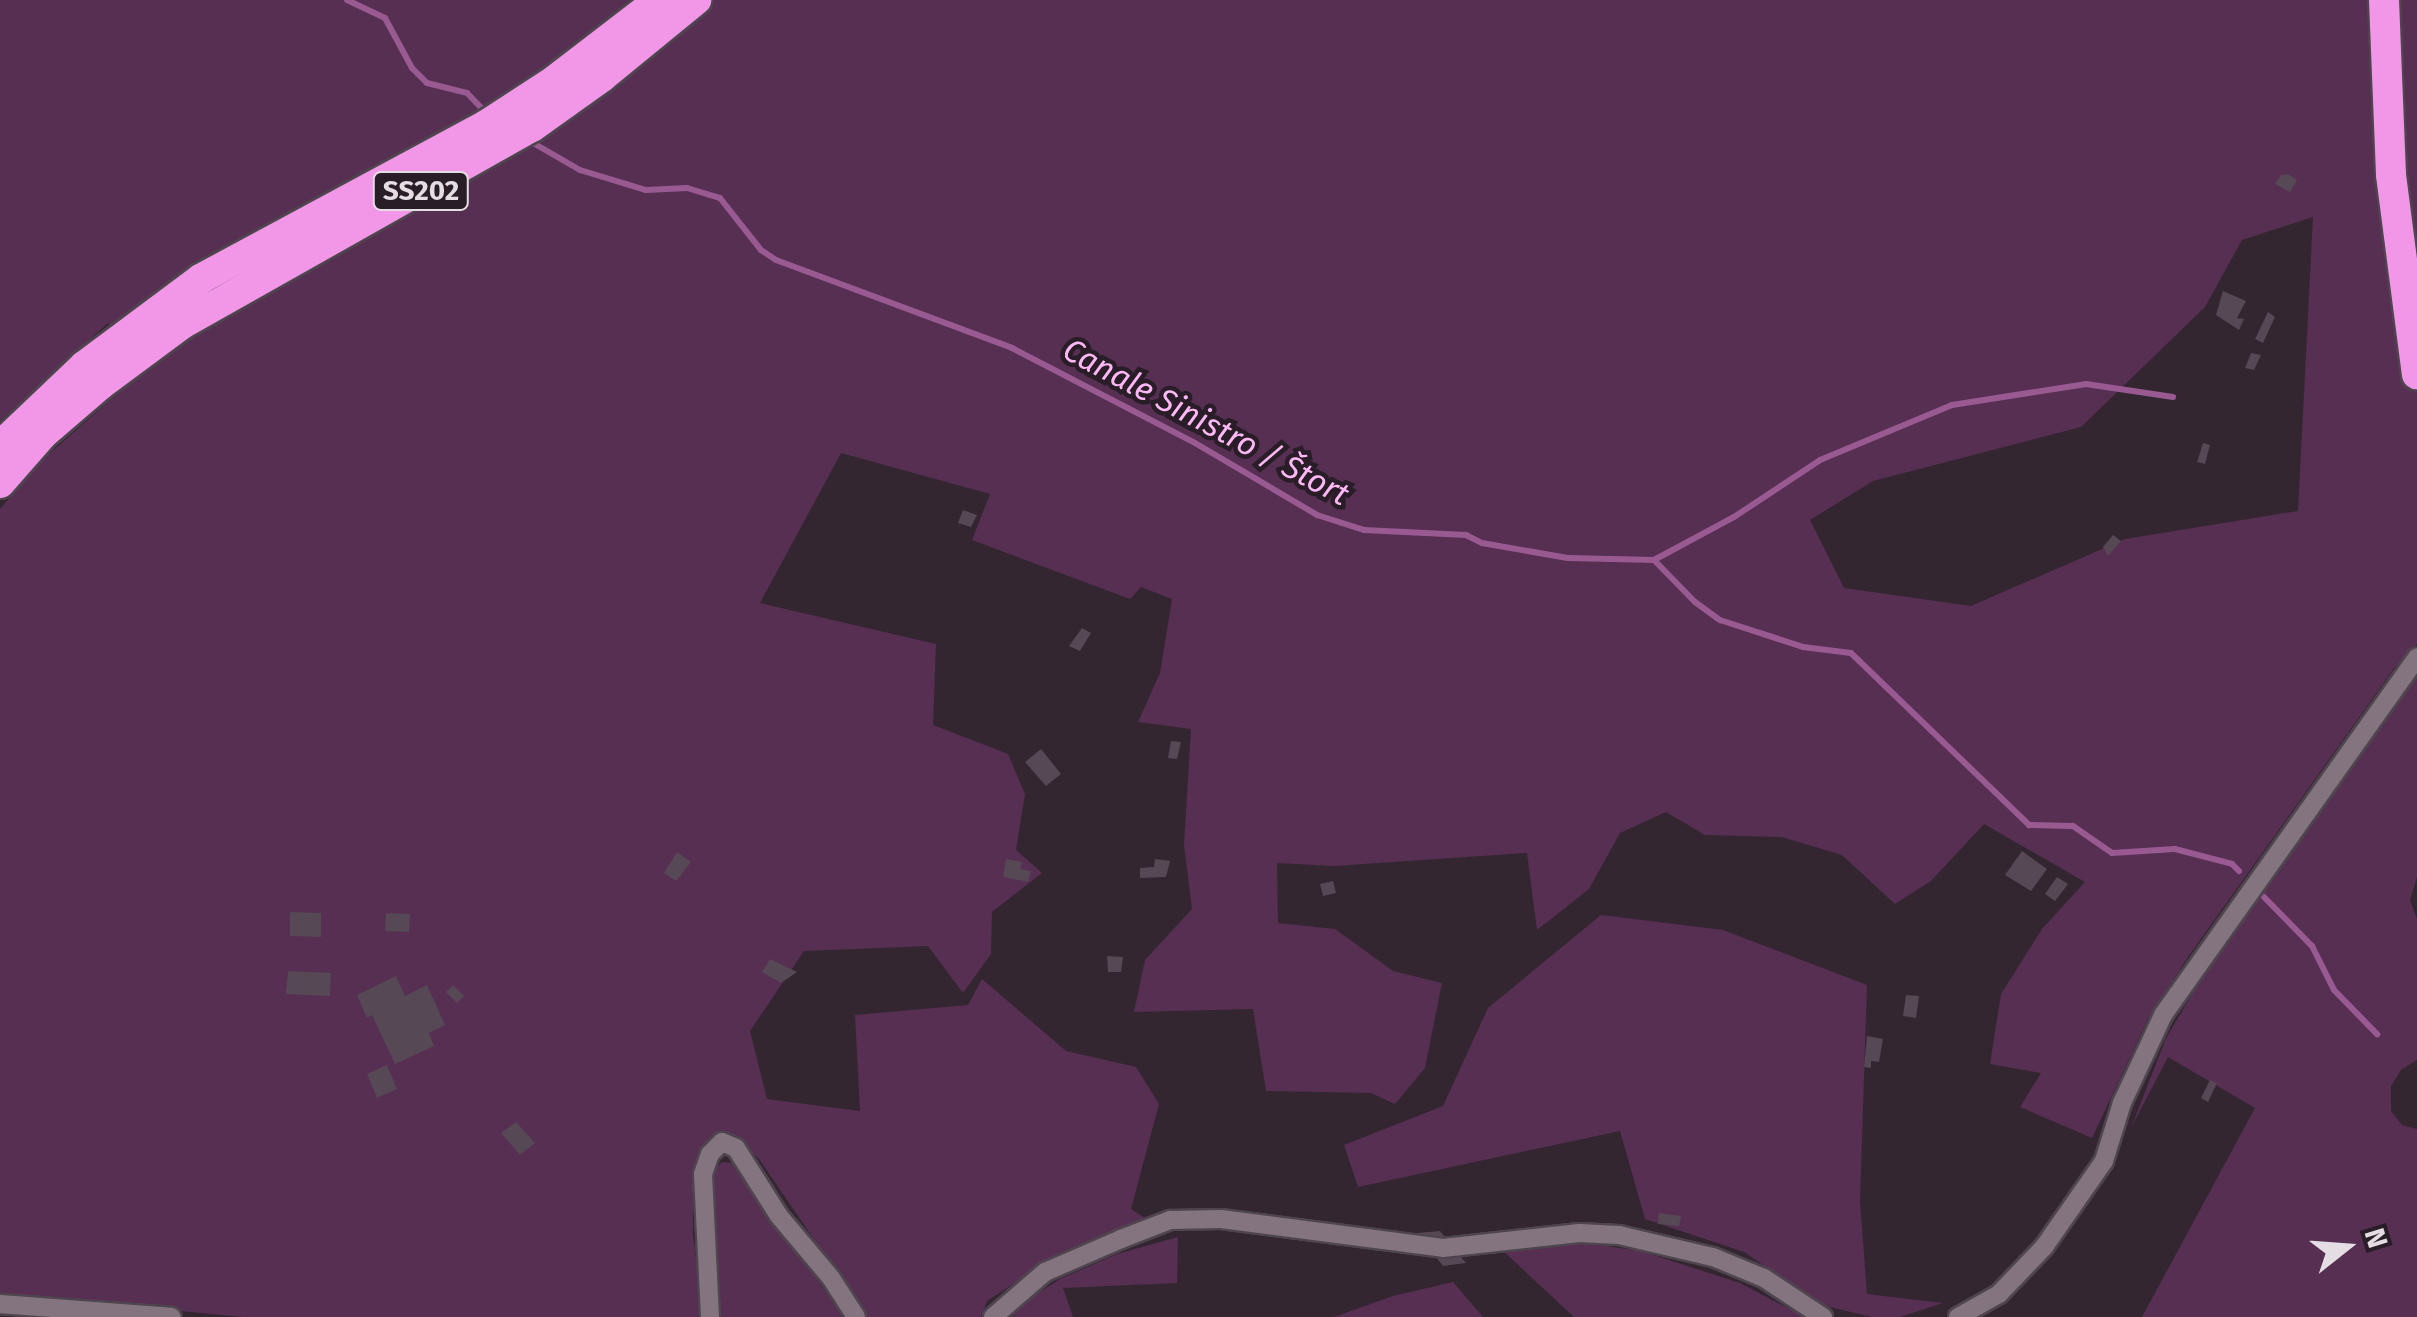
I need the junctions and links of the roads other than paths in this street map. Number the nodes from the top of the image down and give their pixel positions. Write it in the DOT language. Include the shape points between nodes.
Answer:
graph roads {
  1 [pos="659,0"];
  2 [pos="696,0"];
  3 [pos="2384,0"];
  4 [pos="125,349"];
  5 [pos="2417,374"];
  6 [pos="0,446"];
  7 [pos="0,483"];
  8 [pos="2417,657"];
  9 [pos="0,1304"];
  10 [pos="709,1315"];
  11 [pos="172,1317"];
  12 [pos="856,1317"];
  13 [pos="993,1317"];
  14 [pos="1823,1317"];
  15 [pos="1958,1317"];
  1 -- 4 [label="highway, SS202" via="486,125 202,278"];
  2 -- 4 [label="highway, SS202" via="532,127"];
  3 -- 5 [label="highway" via="2391,174"];
  4 -- 6 [label="highway, SS202" via="27,417"];
  4 -- 7 [label="highway, SS202"];
  8 -- 15 [label="street" via="2163,1015 2104,1160 2044,1247 1998,1294"];
  9 -- 11 [label="street"];
  10 -- 12 [label="street" via="703,1174 722,1142 736,1148"];
  13 -- 14 [label="street" via="1045,1272 1170,1220 1220,1218 1443,1248 1619,1235 1713,1257 1764,1278"];
}
